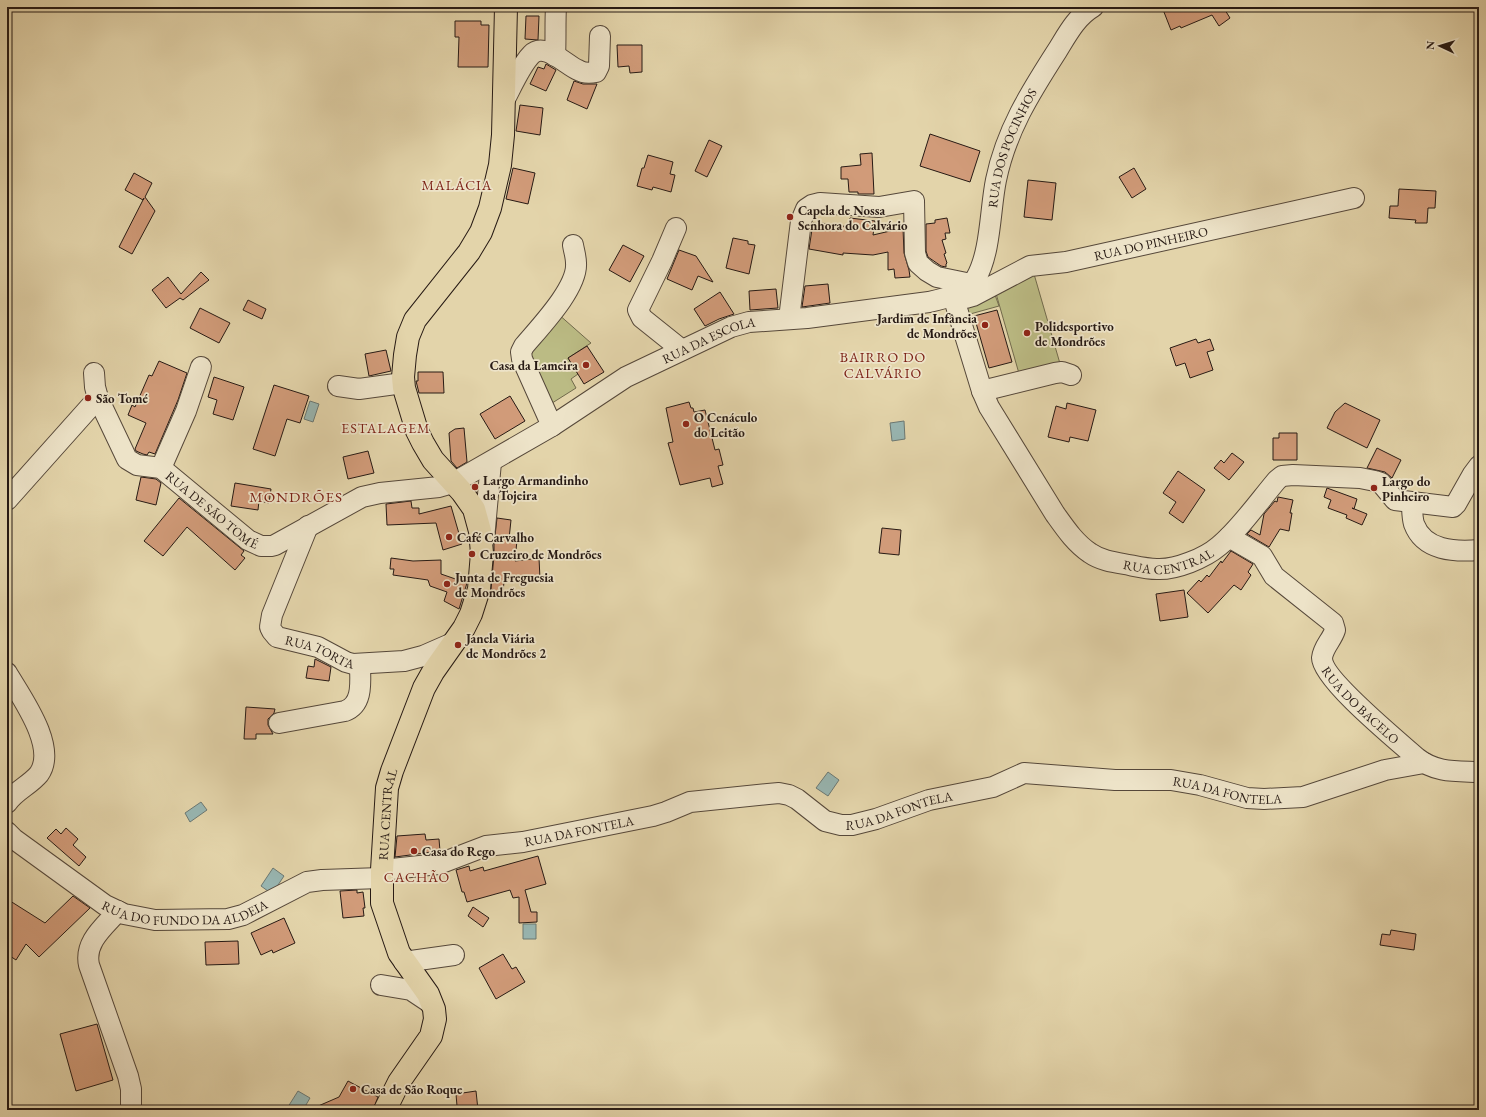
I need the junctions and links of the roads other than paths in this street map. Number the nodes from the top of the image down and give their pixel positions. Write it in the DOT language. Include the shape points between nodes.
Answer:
graph roads {
  1 [pos="506,7"];
  2 [pos="1093,7"];
  3 [pos="555,16"];
  4 [pos="600,36"];
  5 [pos="533,53"];
  6 [pos="555,56"];
  7 [pos="504,101"];
  8 [pos="1354,198"];
  9 [pos="676,228"];
  10 [pos="573,245"];
  11 [pos="971,284"];
  12 [pos="953,296"];
  13 [pos="789,319"];
  14 [pos="682,350"];
  15 [pos="201,367"];
  16 [pos="94,373"];
  17 [pos="1071,375"];
  18 [pos="403,383"];
  19 [pos="338,386"];
  20 [pos="982,391"];
  21 [pos="98,398"];
  22 [pos="552,426"];
  23 [pos="491,462"];
  24 [pos="1479,466"];
  25 [pos="161,468"];
  26 [pos="453,483"];
  27 [pos="7,500"];
  28 [pos="1412,502"];
  29 [pos="308,526"];
  30 [pos="1229,537"];
  31 [pos="1479,550"];
  32 [pos="482,561"];
  33 [pos="455,642"];
  34 [pos="360,664"];
  35 [pos="7,673"];
  36 [pos="279,723"];
  37 [pos="1424,764"];
  38 [pos="1479,772"];
  39 [pos="7,803"];
  40 [pos="7,832"];
  41 [pos="381,874"];
  42 [pos="118,912"];
  43 [pos="454,955"];
  44 [pos="404,962"];
  45 [pos="381,984"];
  46 [pos="432,1004"];
  47 [pos="131,1110"];
  48 [pos="385,1110"];
  1 -- 7 [label="main road"];
  2 -- 11 [label="street, RUA DOS POCINHOS" via="1082,15 1070,31 1016,118 998,170 984,255"];
  3 -- 5 [label="street"];
  3 -- 6 [label="street"];
  4 -- 6 [label="street" via="599,65 596,72 579,71"];
  5 -- 6 [label="street" via="542,51"];
  5 -- 7 [label="street"];
  7 -- 18 [label="main road" via="500,165 488,216 469,252 412,325 406,343"];
  8 -- 12 [label="street, RUA DO PINHEIRO" via="1066,262 1030,266 973,296"];
  9 -- 14 [label="street" via="638,310 642,318"];
  10 -- 22 [label="street" via="576,268 567,291 521,352"];
  11 -- 12 [label="street, RUA DOS POCINHOS"];
  11 -- 13 [label="street" via="937,277 918,263 915,253 914,201 879,207 816,204 806,209 801,221"];
  12 -- 13 [label="street, RUA DA ESCOLA" via="924,303"];
  12 -- 20 [label="street, RUA CENTRAL"];
  13 -- 14 [label="street, RUA DA ESCOLA" via="737,325"];
  14 -- 22 [label="street, RUA DA ESCOLA" via="626,378"];
  15 -- 25 [label="street" via="186,411"];
  16 -- 21 [label="street, RUA DE SÃO TOMÉ"];
  17 -- 20 [label="street" via="1055,373"];
  18 -- 19 [label="street" via="359,388"];
  18 -- 26 [label="main road" via="423,444"];
  20 -- 30 [label="street, RUA CENTRAL" via="989,407 1055,514 1075,540 1094,556 1113,562 1163,569 1186,563 1208,553"];
  21 -- 25 [label="street, RUA DE SÃO TOMÉ" via="127,460 136,465"];
  21 -- 27 [label="street"];
  22 -- 23 [label="street, RUA DA ESCOLA"];
  23 -- 26 [label="street"];
  23 -- 32 [label="street"];
  24 -- 28 [label="street, RUA CENTRAL" via="1455,506"];
  25 -- 29 [label="street, RUA DE SÃO TOMÉ" via="240,534 256,544 275,545"];
  26 -- 29 [label="street, RUA DE SÃO TOMÉ" via="439,487 368,495"];
  26 -- 32 [label="main road" via="466,498 476,516 482,539"];
  28 -- 30 [label="street, RUA CENTRAL" via="1393,499 1375,481 1285,475 1277,480"];
  28 -- 31 [label="street" via="1415,524 1426,541 1436,547 1450,550"];
  29 -- 34 [label="street, RUA TORTA" via="272,614 272,631 277,637 318,647 346,662"];
  30 -- 37 [label="street, RUA DO BACELO" via="1262,556 1274,576 1333,623 1335,630 1322,656 1326,671 1345,693"];
  32 -- 33 [label="main road, RUA CENTRAL" via="474,606"];
  33 -- 34 [label="street, RUA TORTA" via="404,661"];
  33 -- 41 [label="main road, RUA CENTRAL" via="424,688 390,780"];
  34 -- 36 [label="street" via="359,695 353,706 345,711"];
  35 -- 39 [label="street" via="39,730 45,754 39,774"];
  37 -- 38 [label="street, RUA DO BACELO" via="1441,770"];
  37 -- 41 [label="street, RUA DA FONTELA" via="1385,770 1304,797 1264,799 1247,798 1171,780 1115,780 1024,773 993,787 929,800 852,825 825,821 797,799 779,793 690,802 653,816 523,842 486,846 439,864"];
  40 -- 42 [label="street, RUA DO FUNDO DA ALDEIA"];
  41 -- 42 [label="street, RUA DO FUNDO DA ALDEIA" via="307,882 243,915 228,919 160,921"];
  41 -- 44 [label="main road, RUA CENTRAL" via="381,898 397,949"];
  42 -- 47 [label="street" via="93,939 88,957 128,1076"];
  43 -- 44 [label="street"];
  44 -- 46 [label="main road, RUA CENTRAL" via="428,994"];
  45 -- 46 [label="street" via="410,990"];
  46 -- 48 [label="main road, RUA CENTRAL" via="435,1019 431,1036 399,1082"];
}
